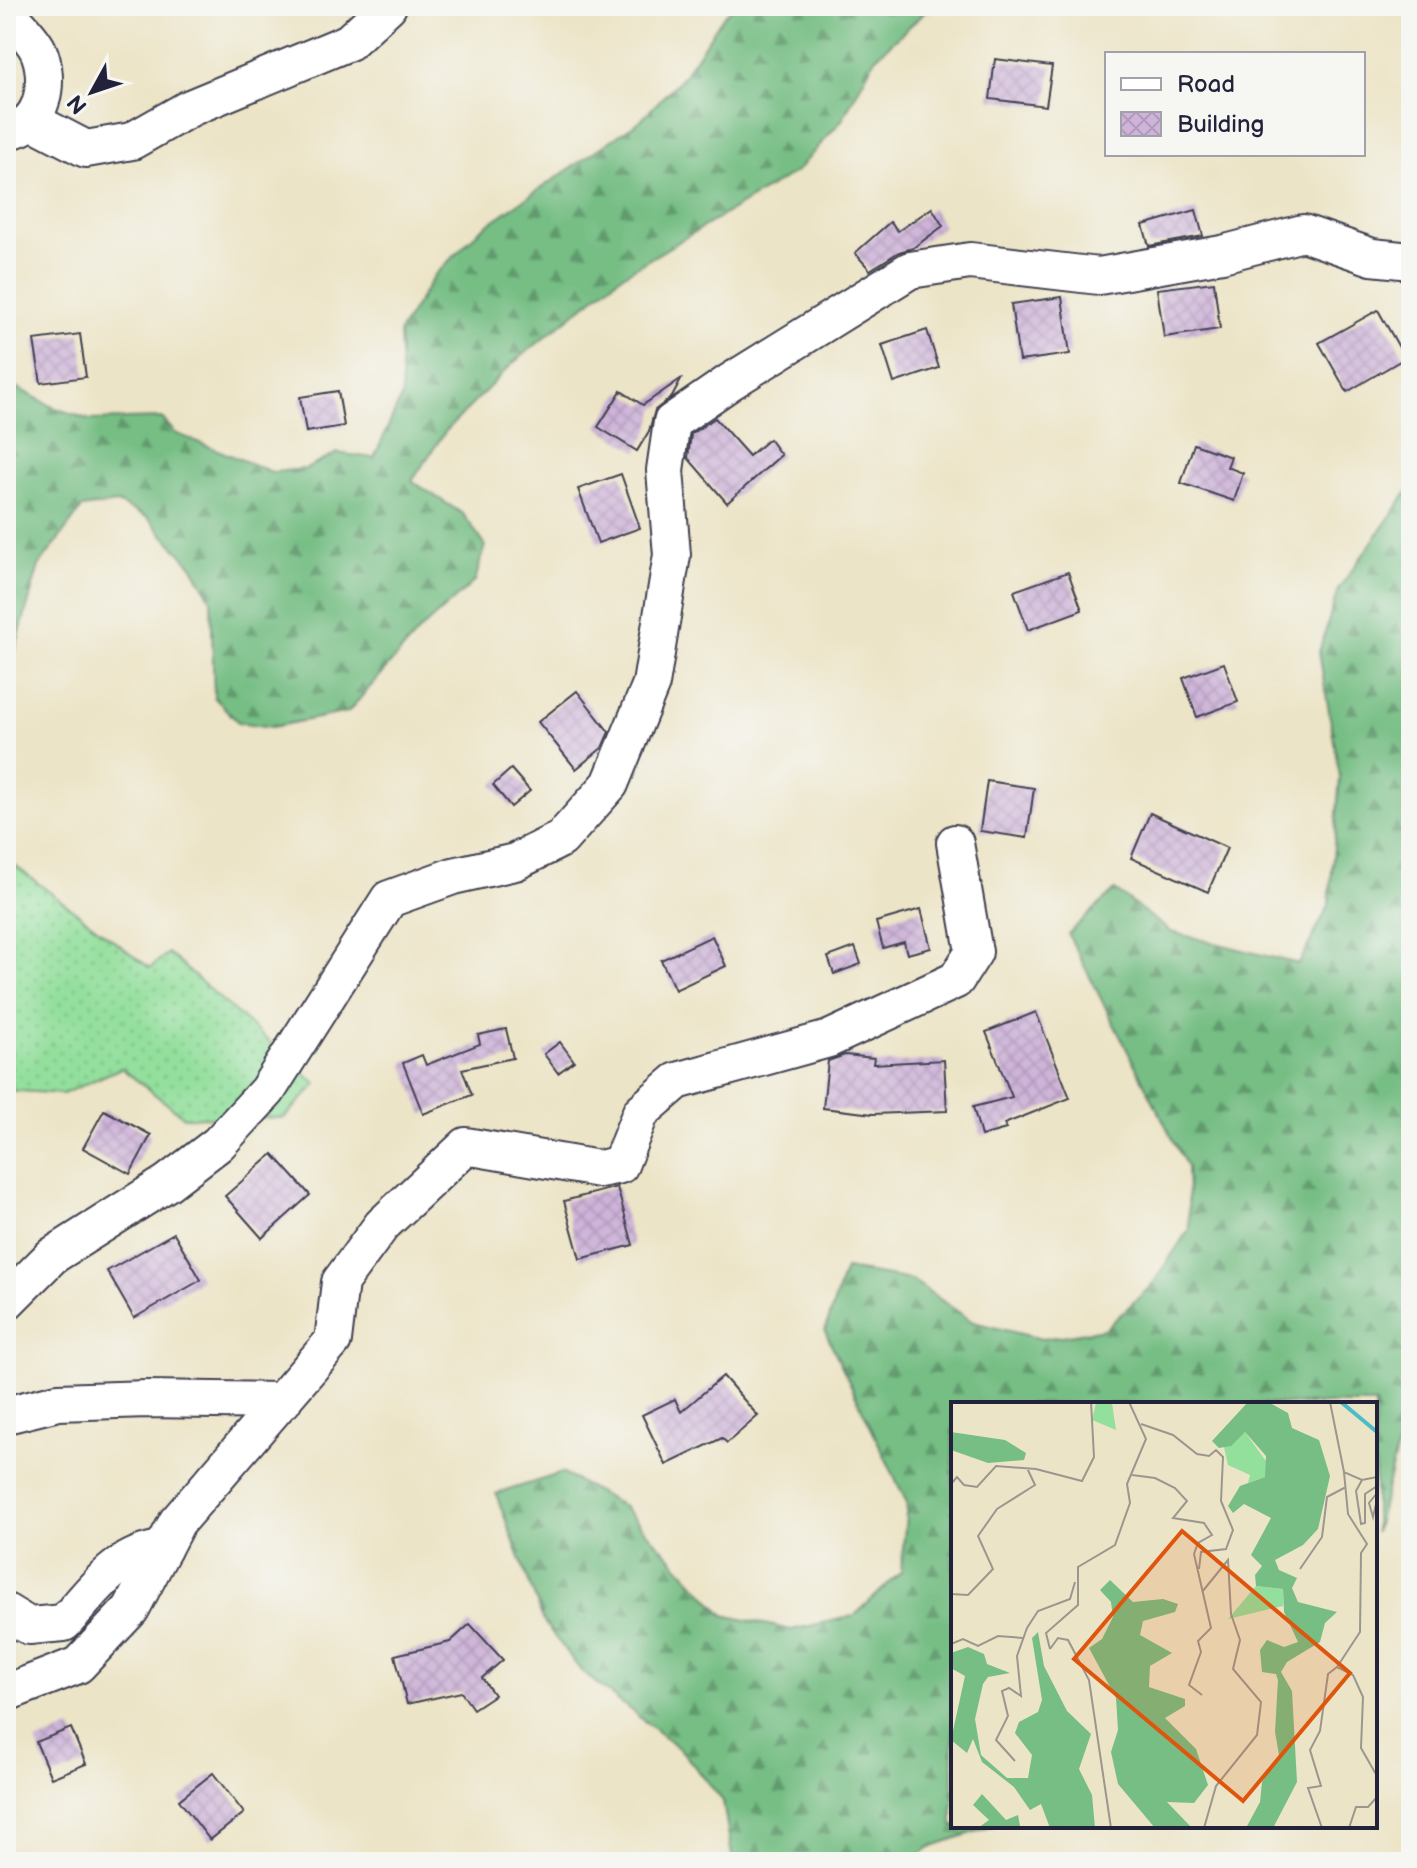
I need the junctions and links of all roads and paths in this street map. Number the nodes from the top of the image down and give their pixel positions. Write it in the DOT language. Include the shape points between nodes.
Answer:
graph roads {
  1 [pos="388,6"];
  2 [pos="6,11"];
  3 [pos="30,110"];
  4 [pos="1411,261"];
  5 [pos="955,843"];
  6 [pos="6,1302"];
  7 [pos="283,1401"];
  8 [pos="6,1415"];
  9 [pos="163,1549"];
  10 [pos="6,1612"];
  11 [pos="6,1693"];
  1 -- 3 [label="street" via="349,42 190,108 132,141 86,149"];
  2 -- 3 [label="street" via="37,49"];
  4 -- 6 [label="street" via="1372,257 1303,233 1099,276 970,261 910,270 672,422 665,470 672,555 651,684 610,784 561,839 515,862 453,876 389,899 267,1091 218,1144 52,1256"];
  5 -- 7 [label="street" via="974,952 956,980 829,1039 677,1081 641,1112 620,1165 599,1169 466,1146 382,1225 340,1282 333,1341"];
  7 -- 8 [label="street" via="58,1402"];
  7 -- 9 [label="street" via="177,1522"];
  9 -- 10 [label="street" via="142,1551 113,1569 64,1623 29,1626"];
  9 -- 11 [label="street" via="131,1609 78,1665"];
}
